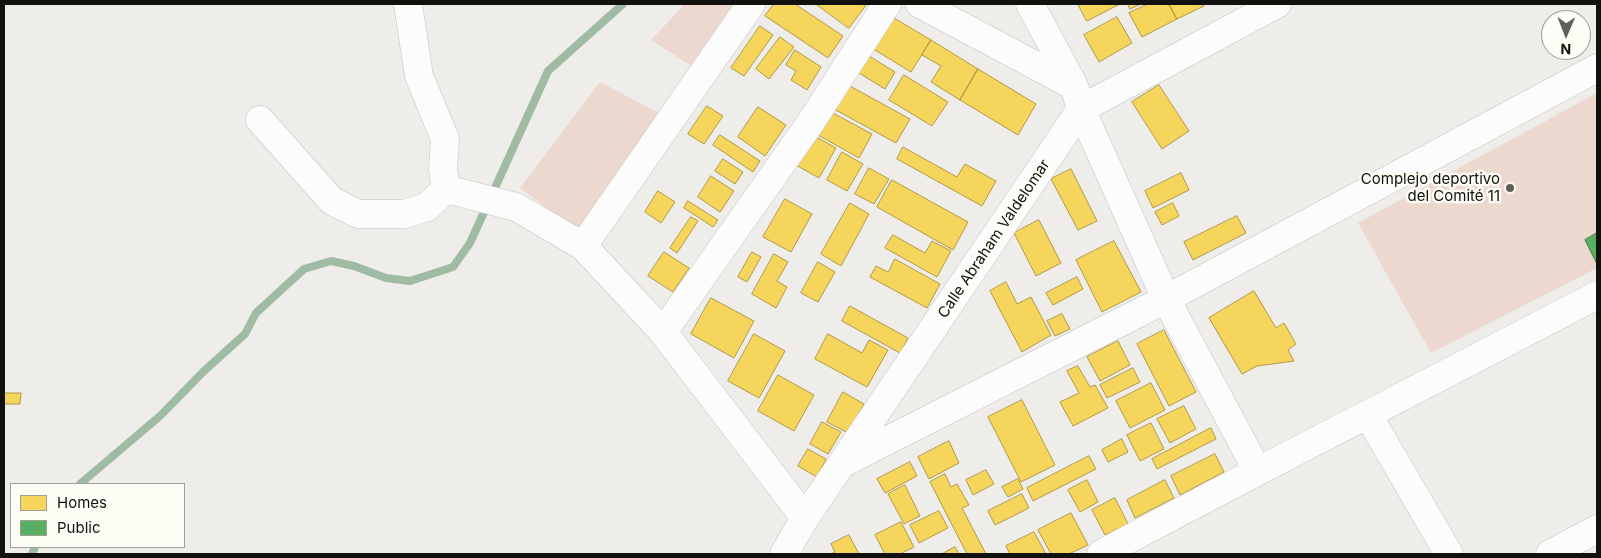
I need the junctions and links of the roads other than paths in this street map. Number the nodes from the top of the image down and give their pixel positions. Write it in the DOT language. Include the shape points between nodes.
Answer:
graph roads {
  1 [pos="408,4"];
  2 [pos="751,4"];
  3 [pos="887,4"];
  4 [pos="920,4"];
  5 [pos="1030,4"];
  6 [pos="1261,7"];
  7 [pos="1597,68"];
  8 [pos="1078,98"];
  9 [pos="260,120"];
  10 [pos="454,191"];
  11 [pos="583,246"];
  12 [pos="1597,295"];
  13 [pos="1166,299"];
  14 [pos="663,332"];
  15 [pos="1368,416"];
  16 [pos="843,463"];
  17 [pos="1257,470"];
  18 [pos="805,518"];
  19 [pos="1597,529"];
  20 [pos="784,554"];
  21 [pos="1100,554"];
  22 [pos="1449,554"];
  23 [pos="1550,554"];
  1 -- 10 [label="street" via="418,76 445,139 443,170"];
  2 -- 11 [label="street"];
  3 -- 14 [label="street" via="811,122"];
  4 -- 8 [label="street"];
  5 -- 8 [label="street"];
  6 -- 8 [label="street, Calle Abraham Valdelomar"];
  7 -- 13 [label="street"];
  8 -- 13 [label="street"];
  8 -- 16 [label="street, Calle Abraham Valdelomar"];
  9 -- 10 [label="street" via="332,201 358,214 404,214 428,207"];
  10 -- 11 [label="street" via="516,206"];
  11 -- 14 [label="street"];
  12 -- 15 [label="street"];
  13 -- 16 [label="street"];
  13 -- 17 [label="street"];
  14 -- 18 [label="street"];
  15 -- 17 [label="street"];
  15 -- 22 [label="street"];
  16 -- 18 [label="street, Calle Abraham Valdelomar"];
  17 -- 21 [label="street"];
  18 -- 20 [label="street, Calle Abraham Valdelomar"];
  19 -- 23 [label="street"];
}
